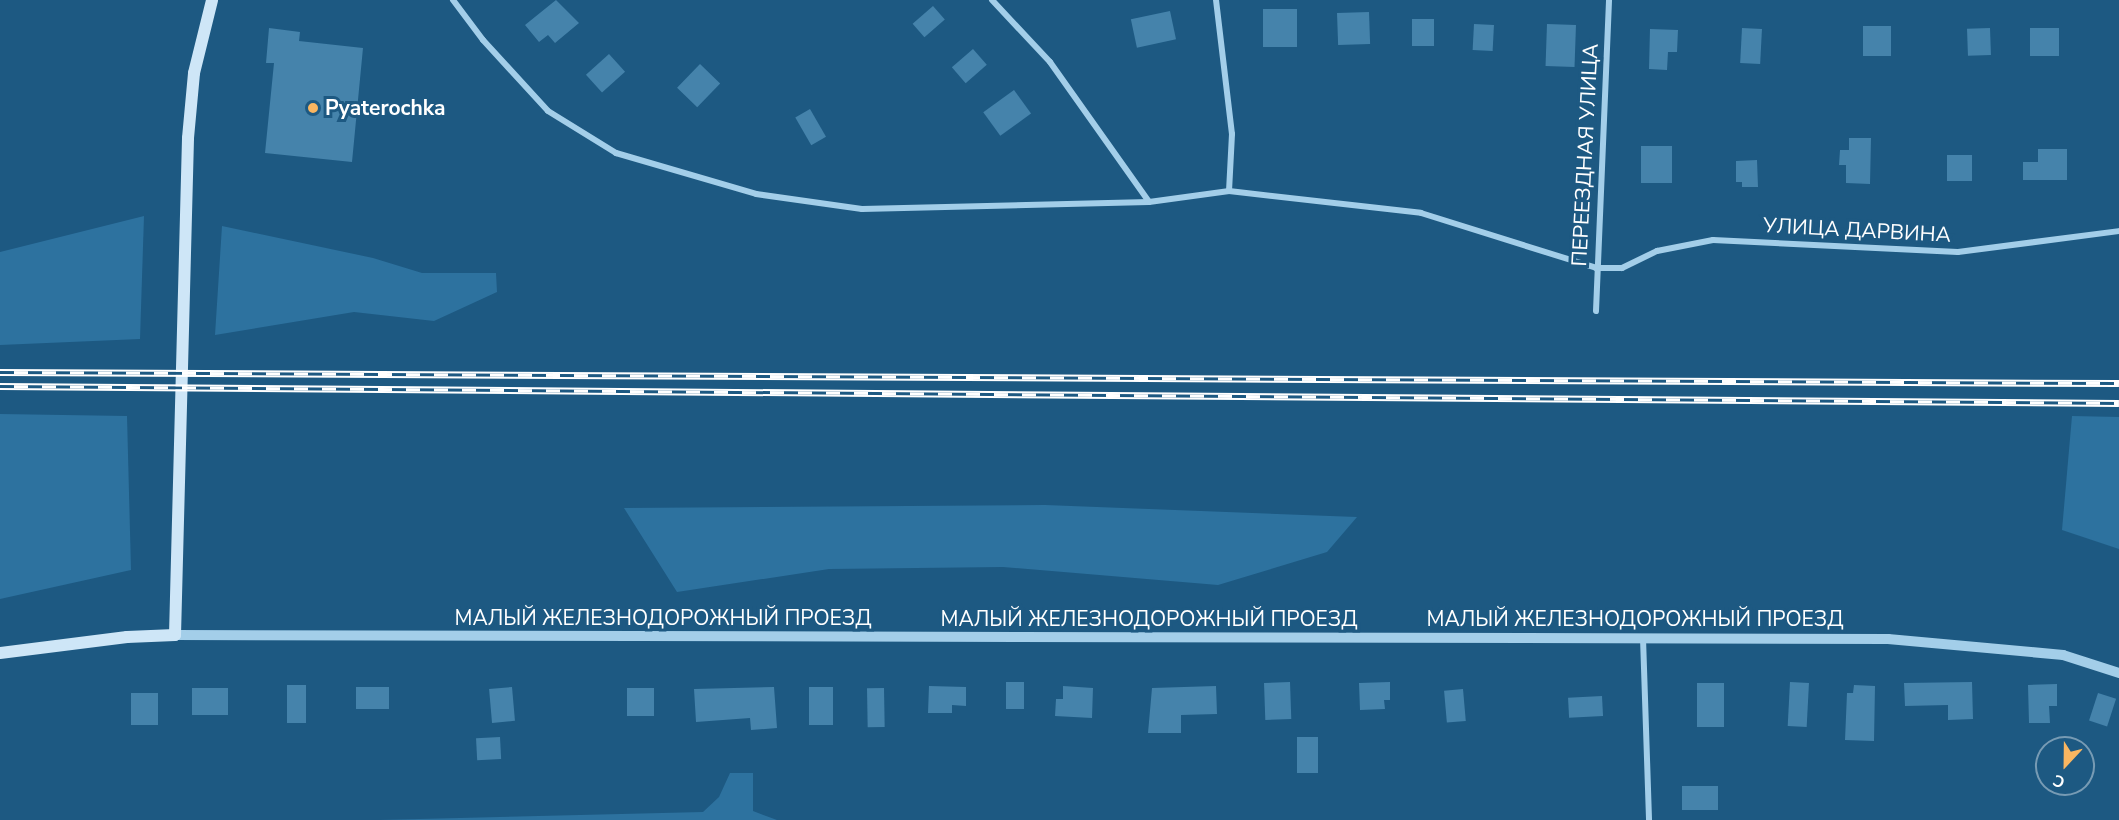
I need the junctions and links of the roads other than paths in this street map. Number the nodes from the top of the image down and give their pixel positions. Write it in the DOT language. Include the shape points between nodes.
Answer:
graph roads {
  1 [pos="212,0"];
  2 [pos="453,0"];
  3 [pos="992,0"];
  4 [pos="1216,0"];
  5 [pos="1610,0"];
  6 [pos="1229,190"];
  7 [pos="1149,202"];
  8 [pos="2119,231"];
  9 [pos="1596,268"];
  10 [pos="1596,311"];
  11 [pos="175,635"];
  12 [pos="1643,638"];
  13 [pos="0,653"];
  14 [pos="2119,673"];
  15 [pos="1649,820"];
  1 -- 11 [label="main road" via="194,73 188,138"];
  2 -- 7 [label="street" via="483,40 548,111 616,153 756,194 862,209"];
  3 -- 7 [label="street" via="1050,62"];
  4 -- 6 [label="street" via="1232,134"];
  5 -- 9 [label="street, ПЕРЕЕЗДНАЯ УЛИЦА"];
  6 -- 7 [label="street"];
  6 -- 9 [label="street" via="1420,213"];
  8 -- 9 [label="street, УЛИЦА ДАРВИНА" via="1958,252 1713,240 1657,251 1622,268"];
  9 -- 10 [label="street, ПЕРЕЕЗДНАЯ УЛИЦА"];
  11 -- 12 [label="street, МАЛЫЙ ЖЕЛЕЗНОДОРОЖНЫЙ ПРОЕЗД"];
  11 -- 13 [label="main road" via="115,638"];
  12 -- 14 [label="street, МАЛЫЙ ЖЕЛЕЗНОДОРОЖНЫЙ ПРОЕЗД" via="1888,639 2062,655"];
  12 -- 15 [label="street"];
}
